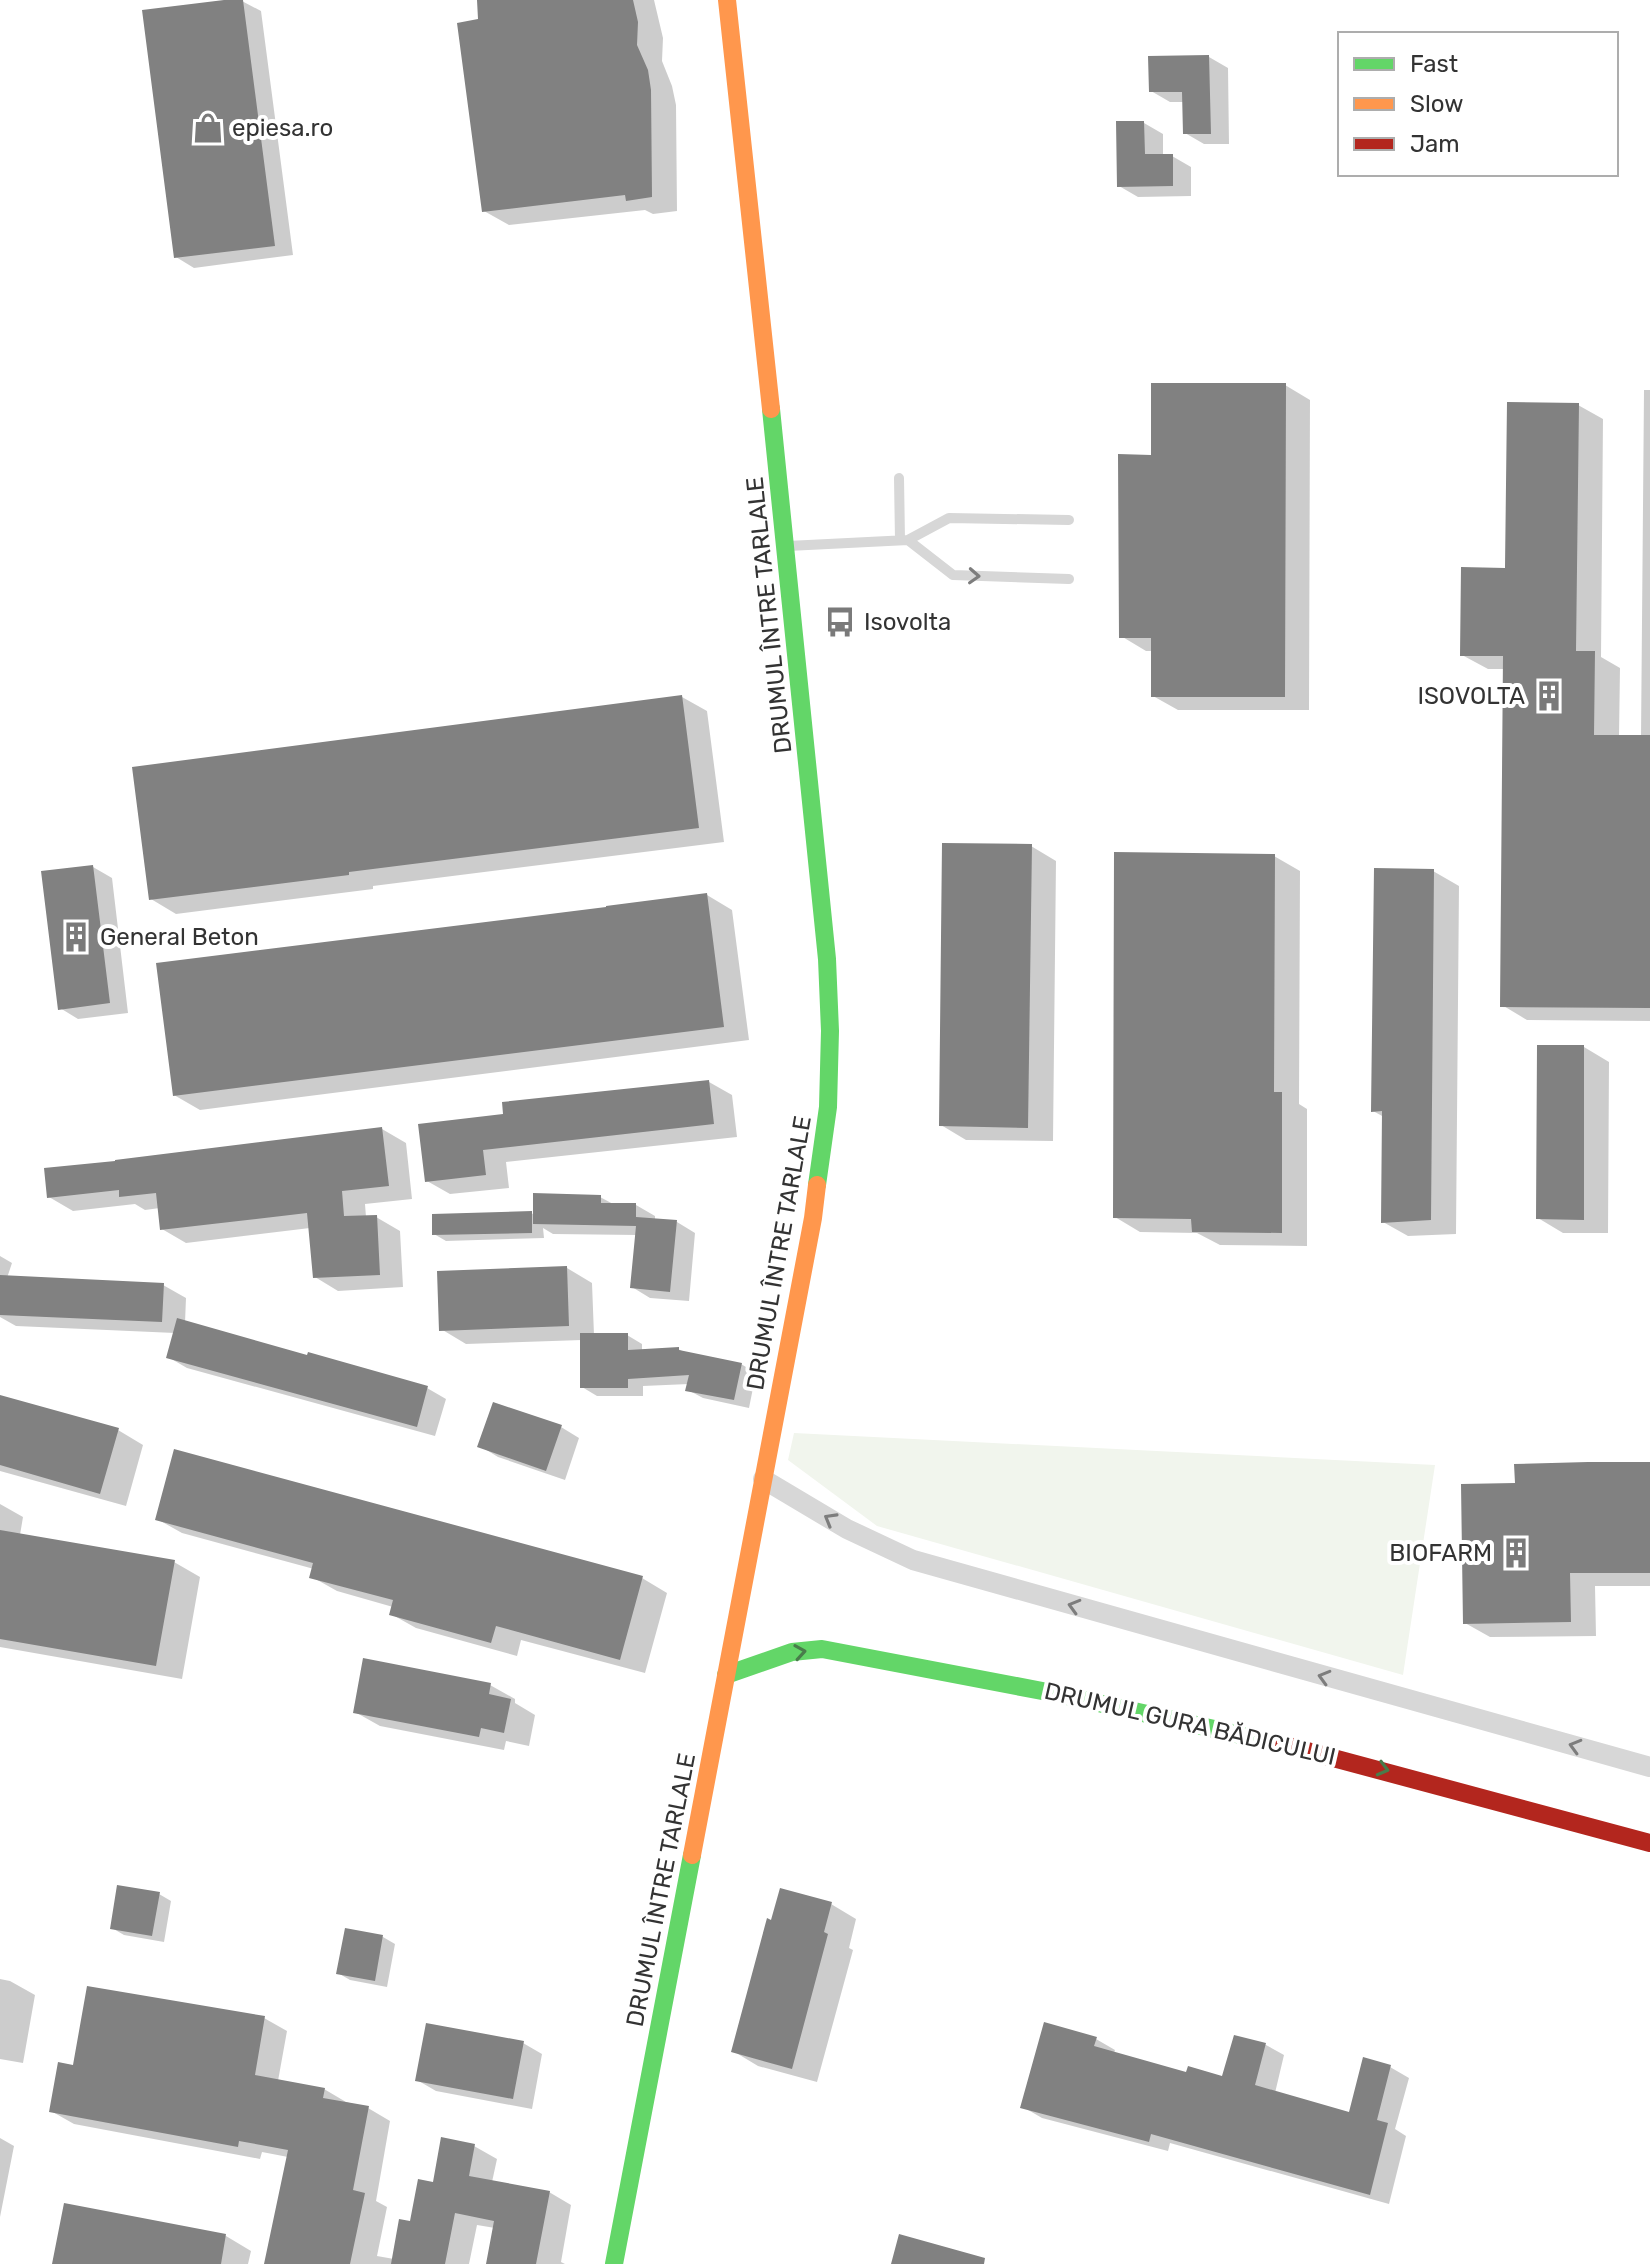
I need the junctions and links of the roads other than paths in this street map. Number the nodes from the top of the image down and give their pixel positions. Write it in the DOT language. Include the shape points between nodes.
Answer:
graph roads {
  1 [pos="727,0"];
  2 [pos="899,478"];
  3 [pos="1069,520"];
  4 [pos="904,540"];
  5 [pos="786,546"];
  6 [pos="1069,579"];
  7 [pos="763,1479"];
  8 [pos="726,1675"];
  9 [pos="1650,1767"];
  10 [pos="1650,1843"];
  11 [pos="614,2264"];
  1 -- 5 [label="main road, DRUMUL ÎNTRE TARLALE"];
  2 -- 4 [label="lane"];
  3 -- 4 [label="lane" via="949,518"];
  4 -- 5 [label="lane"];
  4 -- 6 [label="lane, one-way" via="953,575"];
  5 -- 7 [label="main road, DRUMUL ÎNTRE TARLALE" via="830,1031 822,1160"];
  7 -- 8 [label="main road, DRUMUL ÎNTRE TARLALE"];
  9 -- 7 [label="street, one-way" via="913,1560 847,1529"];
  8 -- 10 [label="main road, DRUMUL GURA BĂDICULUI, one-way" via="792,1652 822,1649 1058,1694 1317,1752"];
  8 -- 11 [label="main road, DRUMUL ÎNTRE TARLALE"];
}
